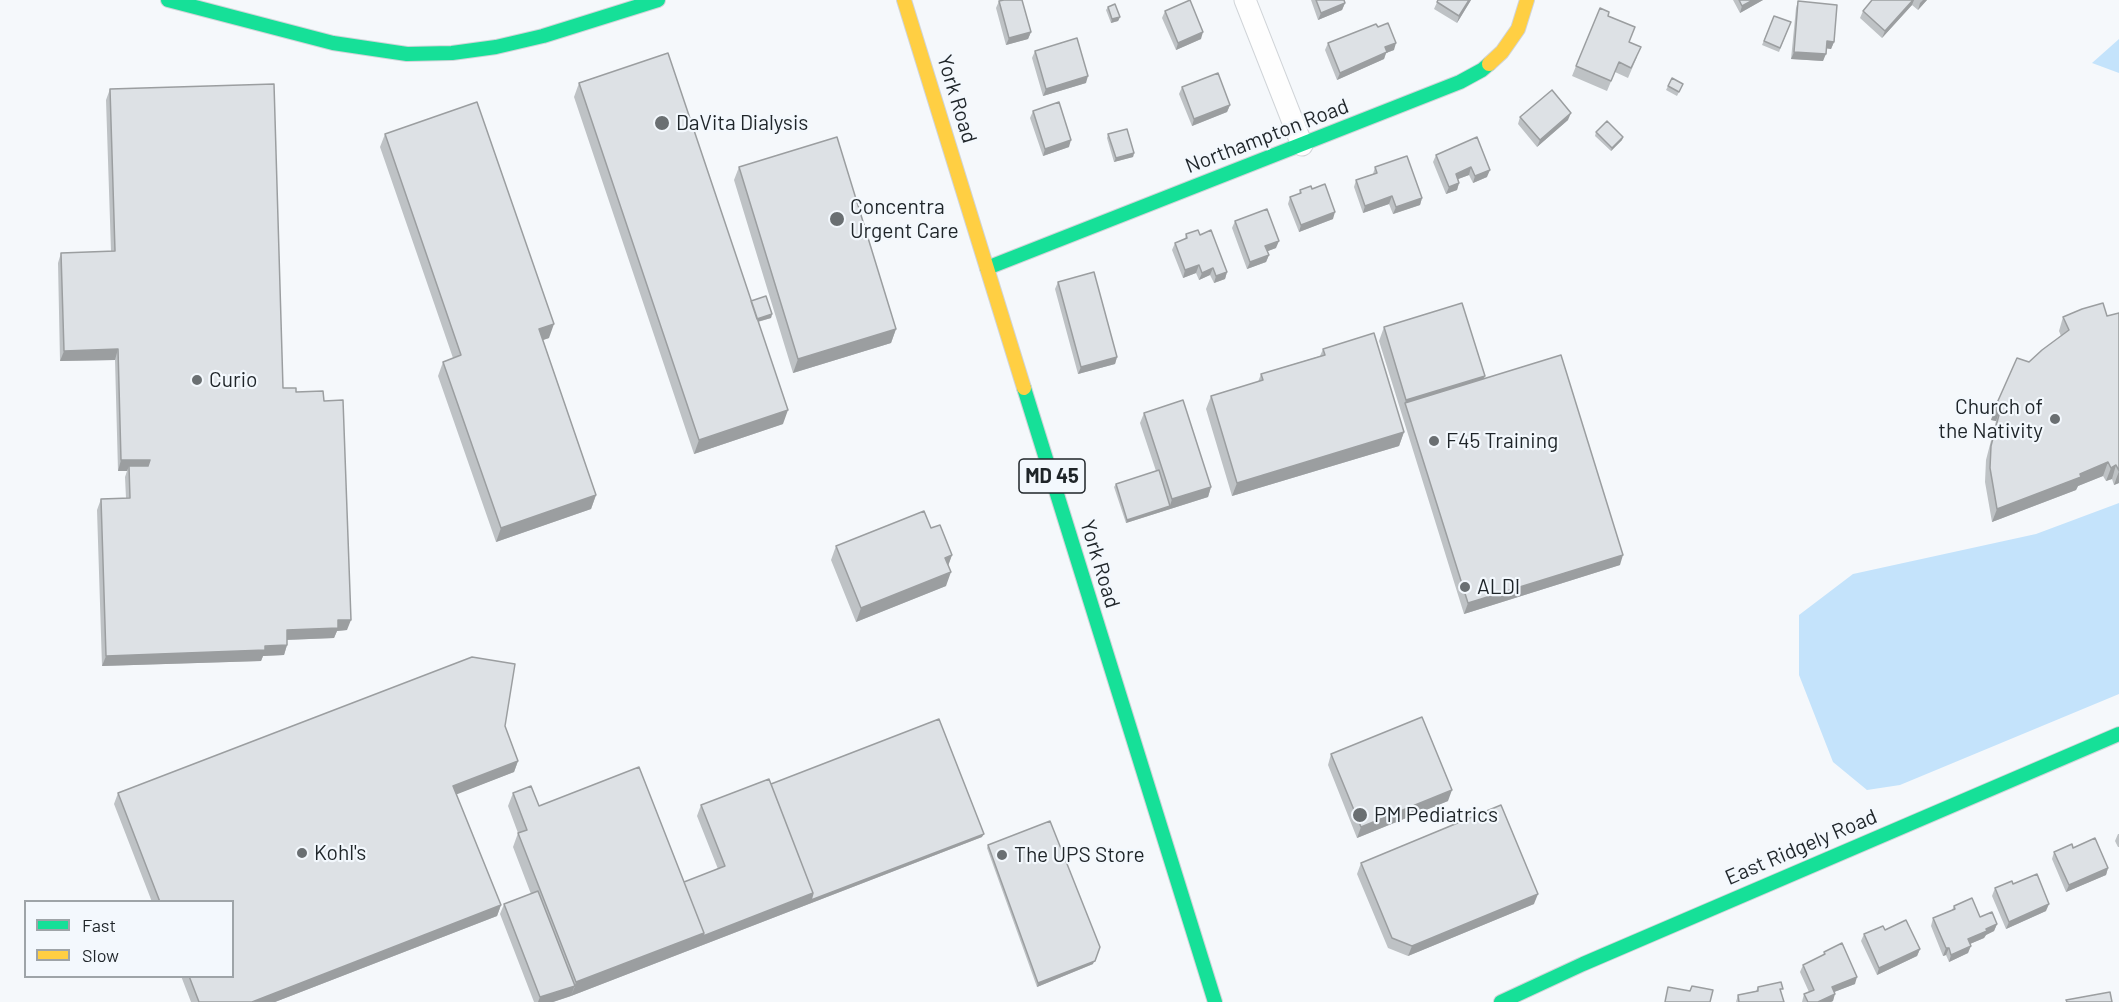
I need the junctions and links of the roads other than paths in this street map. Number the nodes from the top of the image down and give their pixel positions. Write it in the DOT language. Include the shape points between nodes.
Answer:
graph roads {
  1 [pos="168,0"];
  2 [pos="658,0"];
  3 [pos="904,0"];
  4 [pos="1245,0"];
  5 [pos="1527,0"];
  6 [pos="1302,145"];
  7 [pos="987,268"];
  8 [pos="2119,734"];
  9 [pos="1509,1000"];
  10 [pos="1215,1002"];
  1 -- 2 [label="street" via="333,43 408,54 495,47"];
  3 -- 7 [label="street, York Road / MD 45"];
  4 -- 6 [label="street"];
  5 -- 6 [label="street, Northampton Road" via="1518,29 1502,52 1482,70"];
  6 -- 7 [label="street, Northampton Road"];
  7 -- 10 [label="street, York Road / MD 45"];
  8 -- 9 [label="street, East Ridgely Road" via="1594,959"];
}
